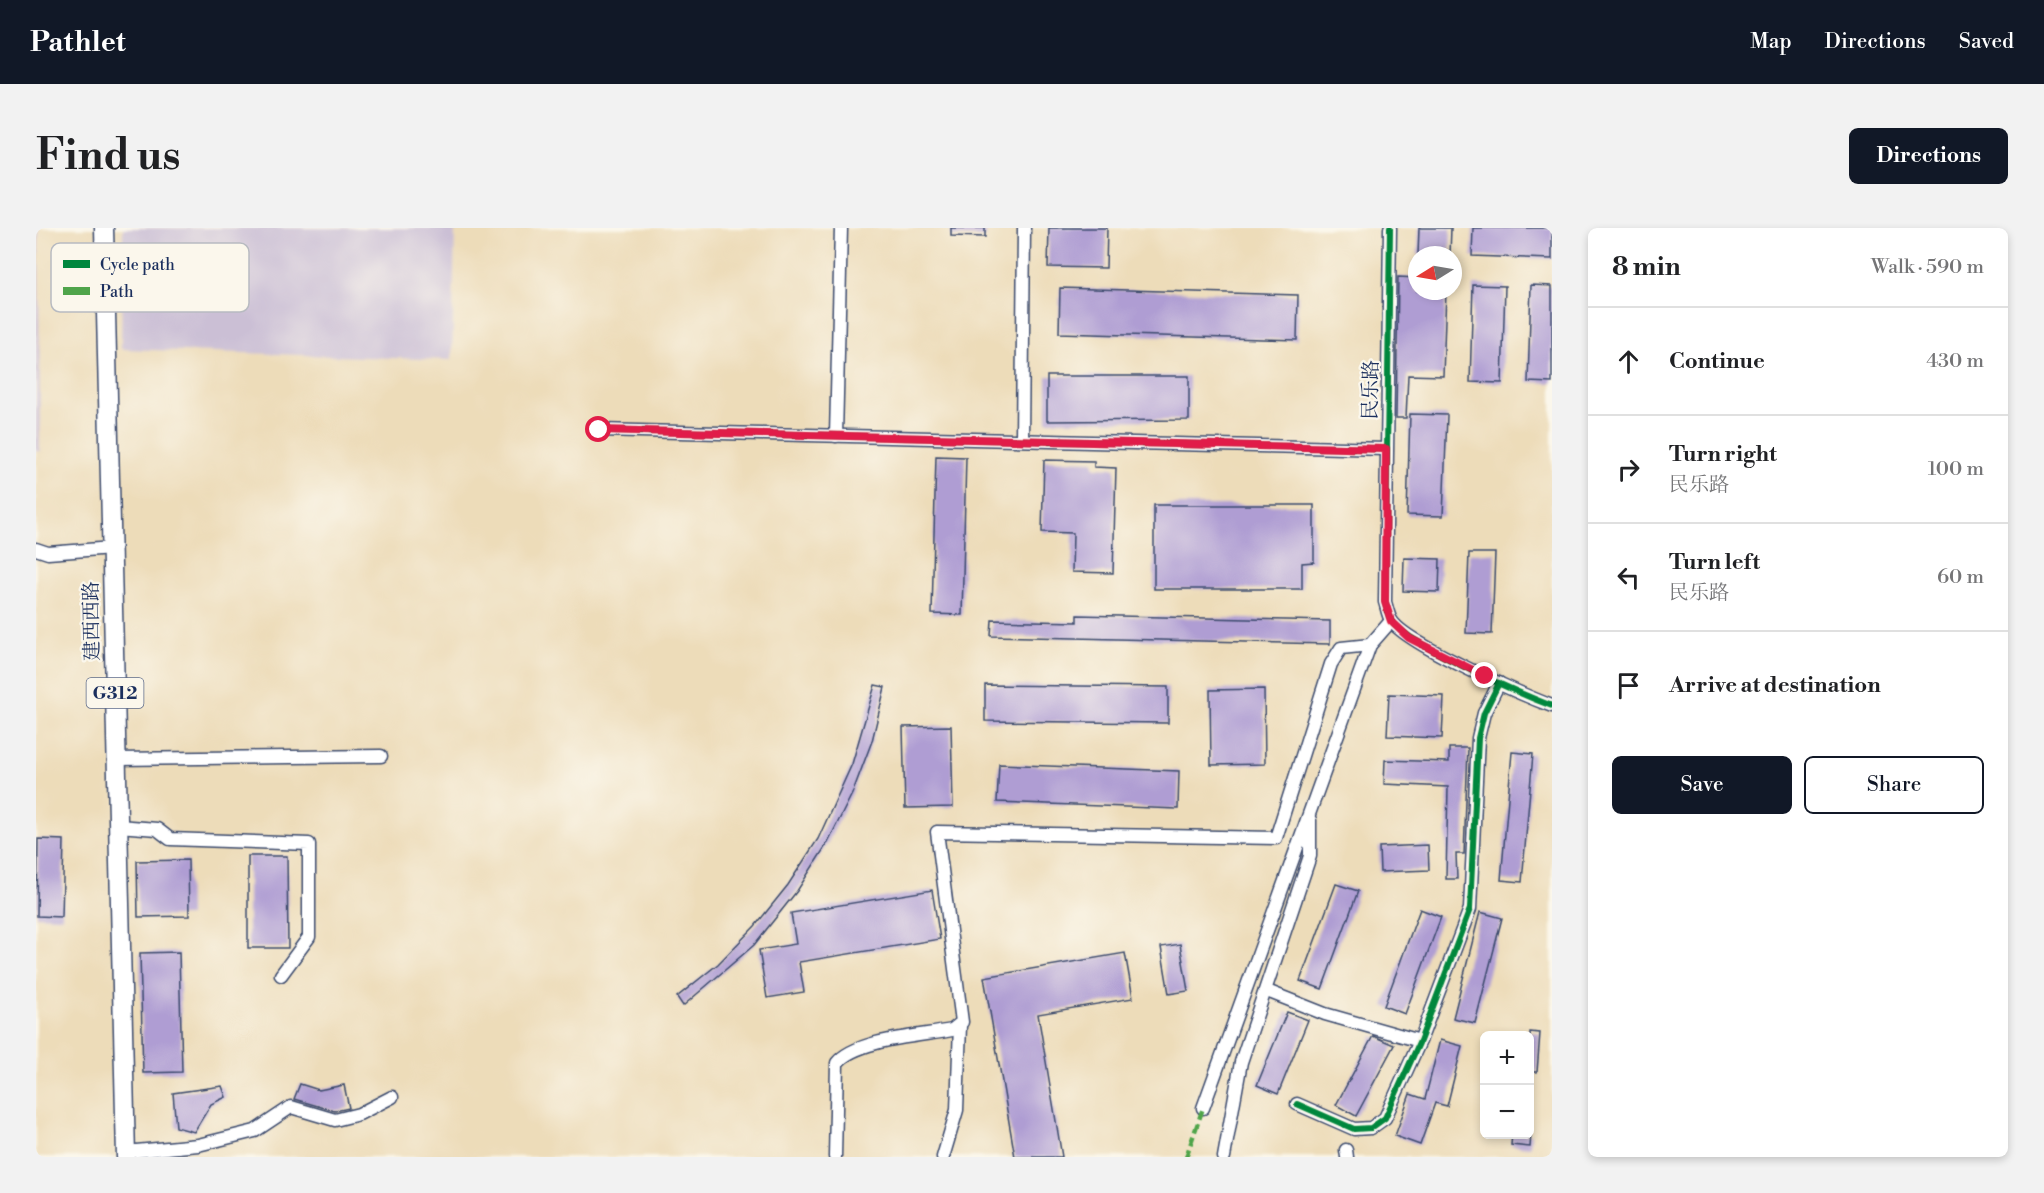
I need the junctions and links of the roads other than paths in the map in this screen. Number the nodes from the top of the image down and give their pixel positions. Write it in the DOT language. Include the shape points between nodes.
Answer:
graph roads {
  1 [pos="104,228"];
  2 [pos="841,228"];
  3 [pos="1024,228"];
  4 [pos="1390,228"];
  5 [pos="104,243"];
  6 [pos="106,312"];
  7 [pos="599,430"];
  8 [pos="836,436"];
  9 [pos="1022,440"];
  10 [pos="1386,449"];
  11 [pos="112,548"];
  12 [pos="36,549"];
  13 [pos="1391,621"];
  14 [pos="1370,645"];
  15 [pos="1499,683"];
  16 [pos="1552,706"];
  17 [pos="381,756"];
  18 [pos="117,759"];
  19 [pos="1310,811"];
  20 [pos="118,826"];
  21 [pos="281,975"];
  22 [pos="1267,991"];
  23 [pos="960,1025"];
  24 [pos="1420,1041"];
  25 [pos="392,1096"];
  26 [pos="1297,1104"];
  27 [pos="1203,1108"];
  28 [pos="126,1154"];
  29 [pos="835,1157"];
  30 [pos="943,1157"];
  31 [pos="1224,1157"];
  1 -- 5 [label="highway, 建西西路 / G312"];
  2 -- 8 [label="street"];
  3 -- 9 [label="street"];
  4 -- 10 [label="street, 民乐路"];
  6 -- 11 [label="highway, 建西西路 / G312"];
  7 -- 8 [label="street"];
  8 -- 9 [label="street"];
  9 -- 10 [label="street"];
  10 -- 13 [label="street, 民乐路" via="1385,602"];
  11 -- 12 [label="street" via="48,553"];
  11 -- 18 [label="highway, 建西西路 / G312"];
  13 -- 14 [label="street"];
  13 -- 15 [label="street" via="1409,638"];
  14 -- 19 [label="street"];
  14 -- 23 [label="street" via="1341,648 1331,664 1276,838 937,832 963,1016"];
  15 -- 16 [label="street"];
  15 -- 24 [label="street" via="1484,713 1478,738 1470,909"];
  17 -- 18 [label="street"];
  18 -- 20 [label="highway, 建西西路 / G312"];
  19 -- 22 [label="street" via="1310,856"];
  19 -- 27 [label="street"];
  20 -- 21 [label="street" via="157,829 170,839 309,843 309,937"];
  20 -- 28 [label="highway, 建西西路 / G312"];
  22 -- 24 [label="street" via="1324,1014"];
  22 -- 31 [label="street" via="1241,1062"];
  23 -- 29 [label="street" via="952,1030 856,1048 841,1058 837,1063"];
  23 -- 30 [label="street" via="957,1110"];
  24 -- 26 [label="street" via="1385,1118 1371,1128 1353,1129"];
  25 -- 28 [label="street" via="359,1114 334,1120 291,1107 255,1131 198,1145"];
}
